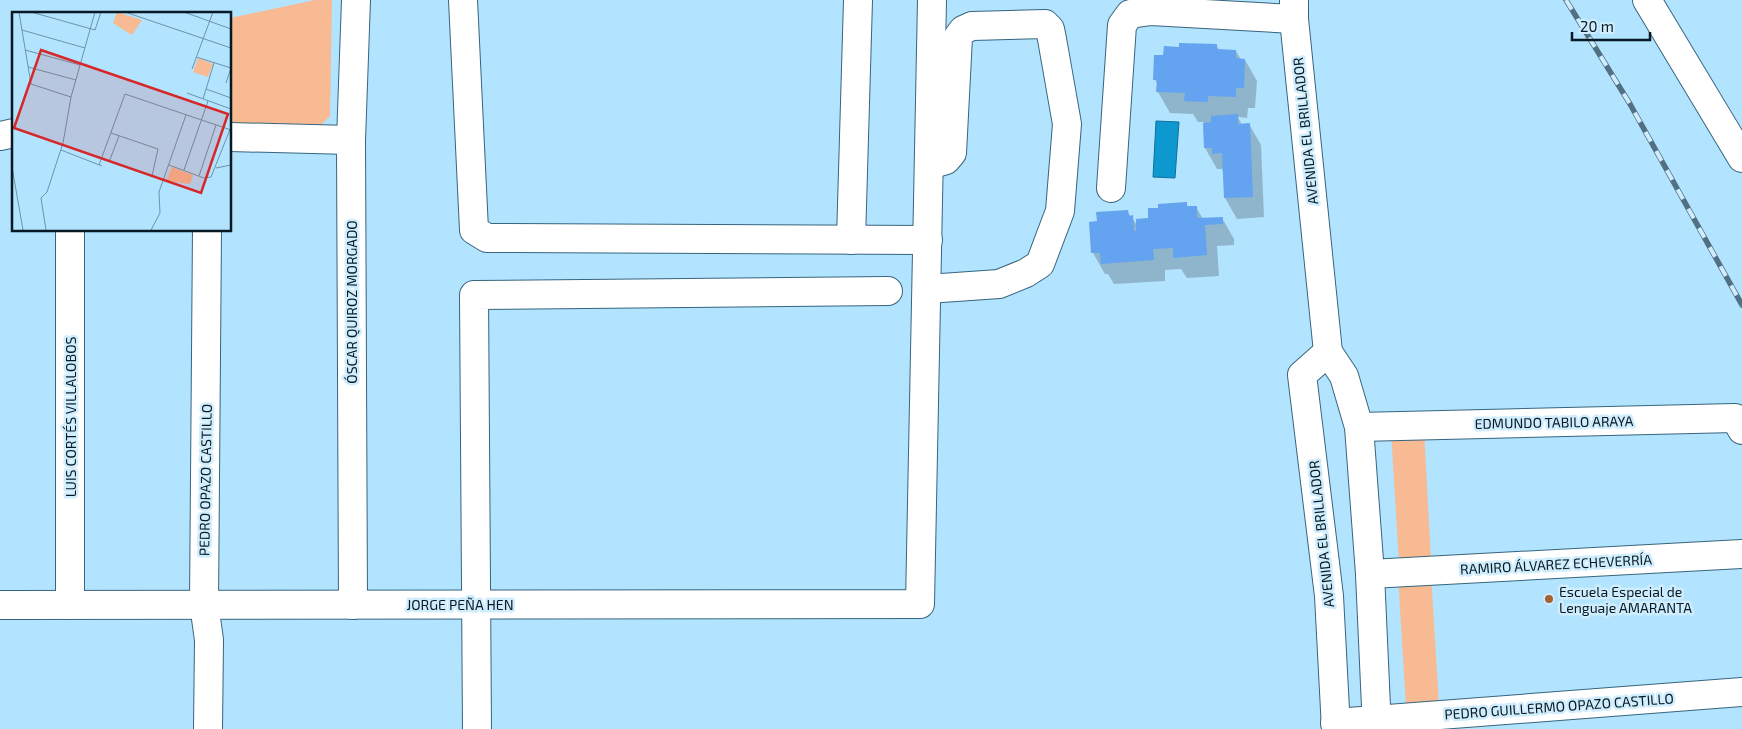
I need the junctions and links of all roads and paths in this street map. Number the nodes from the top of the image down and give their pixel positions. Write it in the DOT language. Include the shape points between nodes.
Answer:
graph roads {
  1 [pos="356,0"];
  2 [pos="464,0"];
  3 [pos="858,0"];
  4 [pos="932,0"];
  5 [pos="1647,0"];
  6 [pos="1294,9"];
  7 [pos="231,137"];
  8 [pos="350,140"];
  9 [pos="1742,158"];
  10 [pos="929,165"];
  11 [pos="1111,188"];
  12 [pos="70,231"];
  13 [pos="208,231"];
  14 [pos="851,240"];
  15 [pos="928,240"];
  16 [pos="927,289"];
  17 [pos="888,291"];
  18 [pos="1328,352"];
  19 [pos="1359,427"];
  20 [pos="1742,430"];
  21 [pos="1742,554"];
  22 [pos="1370,574"];
  23 [pos="204,604"];
  24 [pos="475,604"];
  25 [pos="0,605"];
  26 [pos="70,605"];
  27 [pos="353,605"];
  28 [pos="1742,692"];
  29 [pos="1377,724"];
  30 [pos="1335,726"];
  31 [pos="208,729"];
  32 [pos="477,729"];
  1 -- 8 [label="street, ÓSCAR QUIROZ MORGADO"];
  2 -- 14 [label="street" via="474,230 487,238"];
  3 -- 14 [label="street"];
  4 -- 10 [label="street"];
  5 -- 9 [label="street"];
  6 -- 11 [label="street" via="1130,14 1122,25"];
  6 -- 18 [label="street, AVENIDA EL BRILLADOR"];
  7 -- 8 [label="street"];
  8 -- 27 [label="street, ÓSCAR QUIROZ MORGADO"];
  10 -- 15 [label="street"];
  10 -- 16 [label="street" via="946,160 952,153 958,37 963,30 972,26 1045,24 1050,29 1067,124 1060,211 1040,264 999,284"];
  12 -- 26 [label="street, LUIS CORTÉS VILLALOBOS"];
  13 -- 23 [label="street, PEDRO OPAZO CASTILLO"];
  14 -- 15 [label="street"];
  15 -- 16 [label="street"];
  16 -- 24 [label="street, JORGE PEÑA HEN" via="920,604"];
  17 -- 24 [label="street" via="474,295"];
  18 -- 19 [label="street, AVENIDA EL BRILLADOR" via="1344,376"];
  18 -- 30 [label="street, AVENIDA EL BRILLADOR" via="1302,375 1329,596"];
  19 -- 20 [label="street, EDMUNDO TABILO ARAYA" via="1735,418"];
  19 -- 22 [label="street, AVENIDA EL BRILLADOR"];
  21 -- 22 [label="street, RAMIRO ÁLVAREZ ECHEVERRÍA"];
  22 -- 29 [label="street, AVENIDA EL BRILLADOR"];
  23 -- 26 [label="street, JORGE PEÑA HEN"];
  23 -- 27 [label="street, JORGE PEÑA HEN"];
  23 -- 31 [label="street, PEDRO OPAZO CASTILLO" via="209,640"];
  24 -- 27 [label="street, JORGE PEÑA HEN"];
  24 -- 32 [label="street"];
  25 -- 26 [label="street, JORGE PEÑA HEN"];
  28 -- 29 [label="street, PEDRO GUILLERMO OPAZO CASTILLO"];
  29 -- 30 [label="street, PEDRO GUILLERMO OPAZO CASTILLO"];
}
